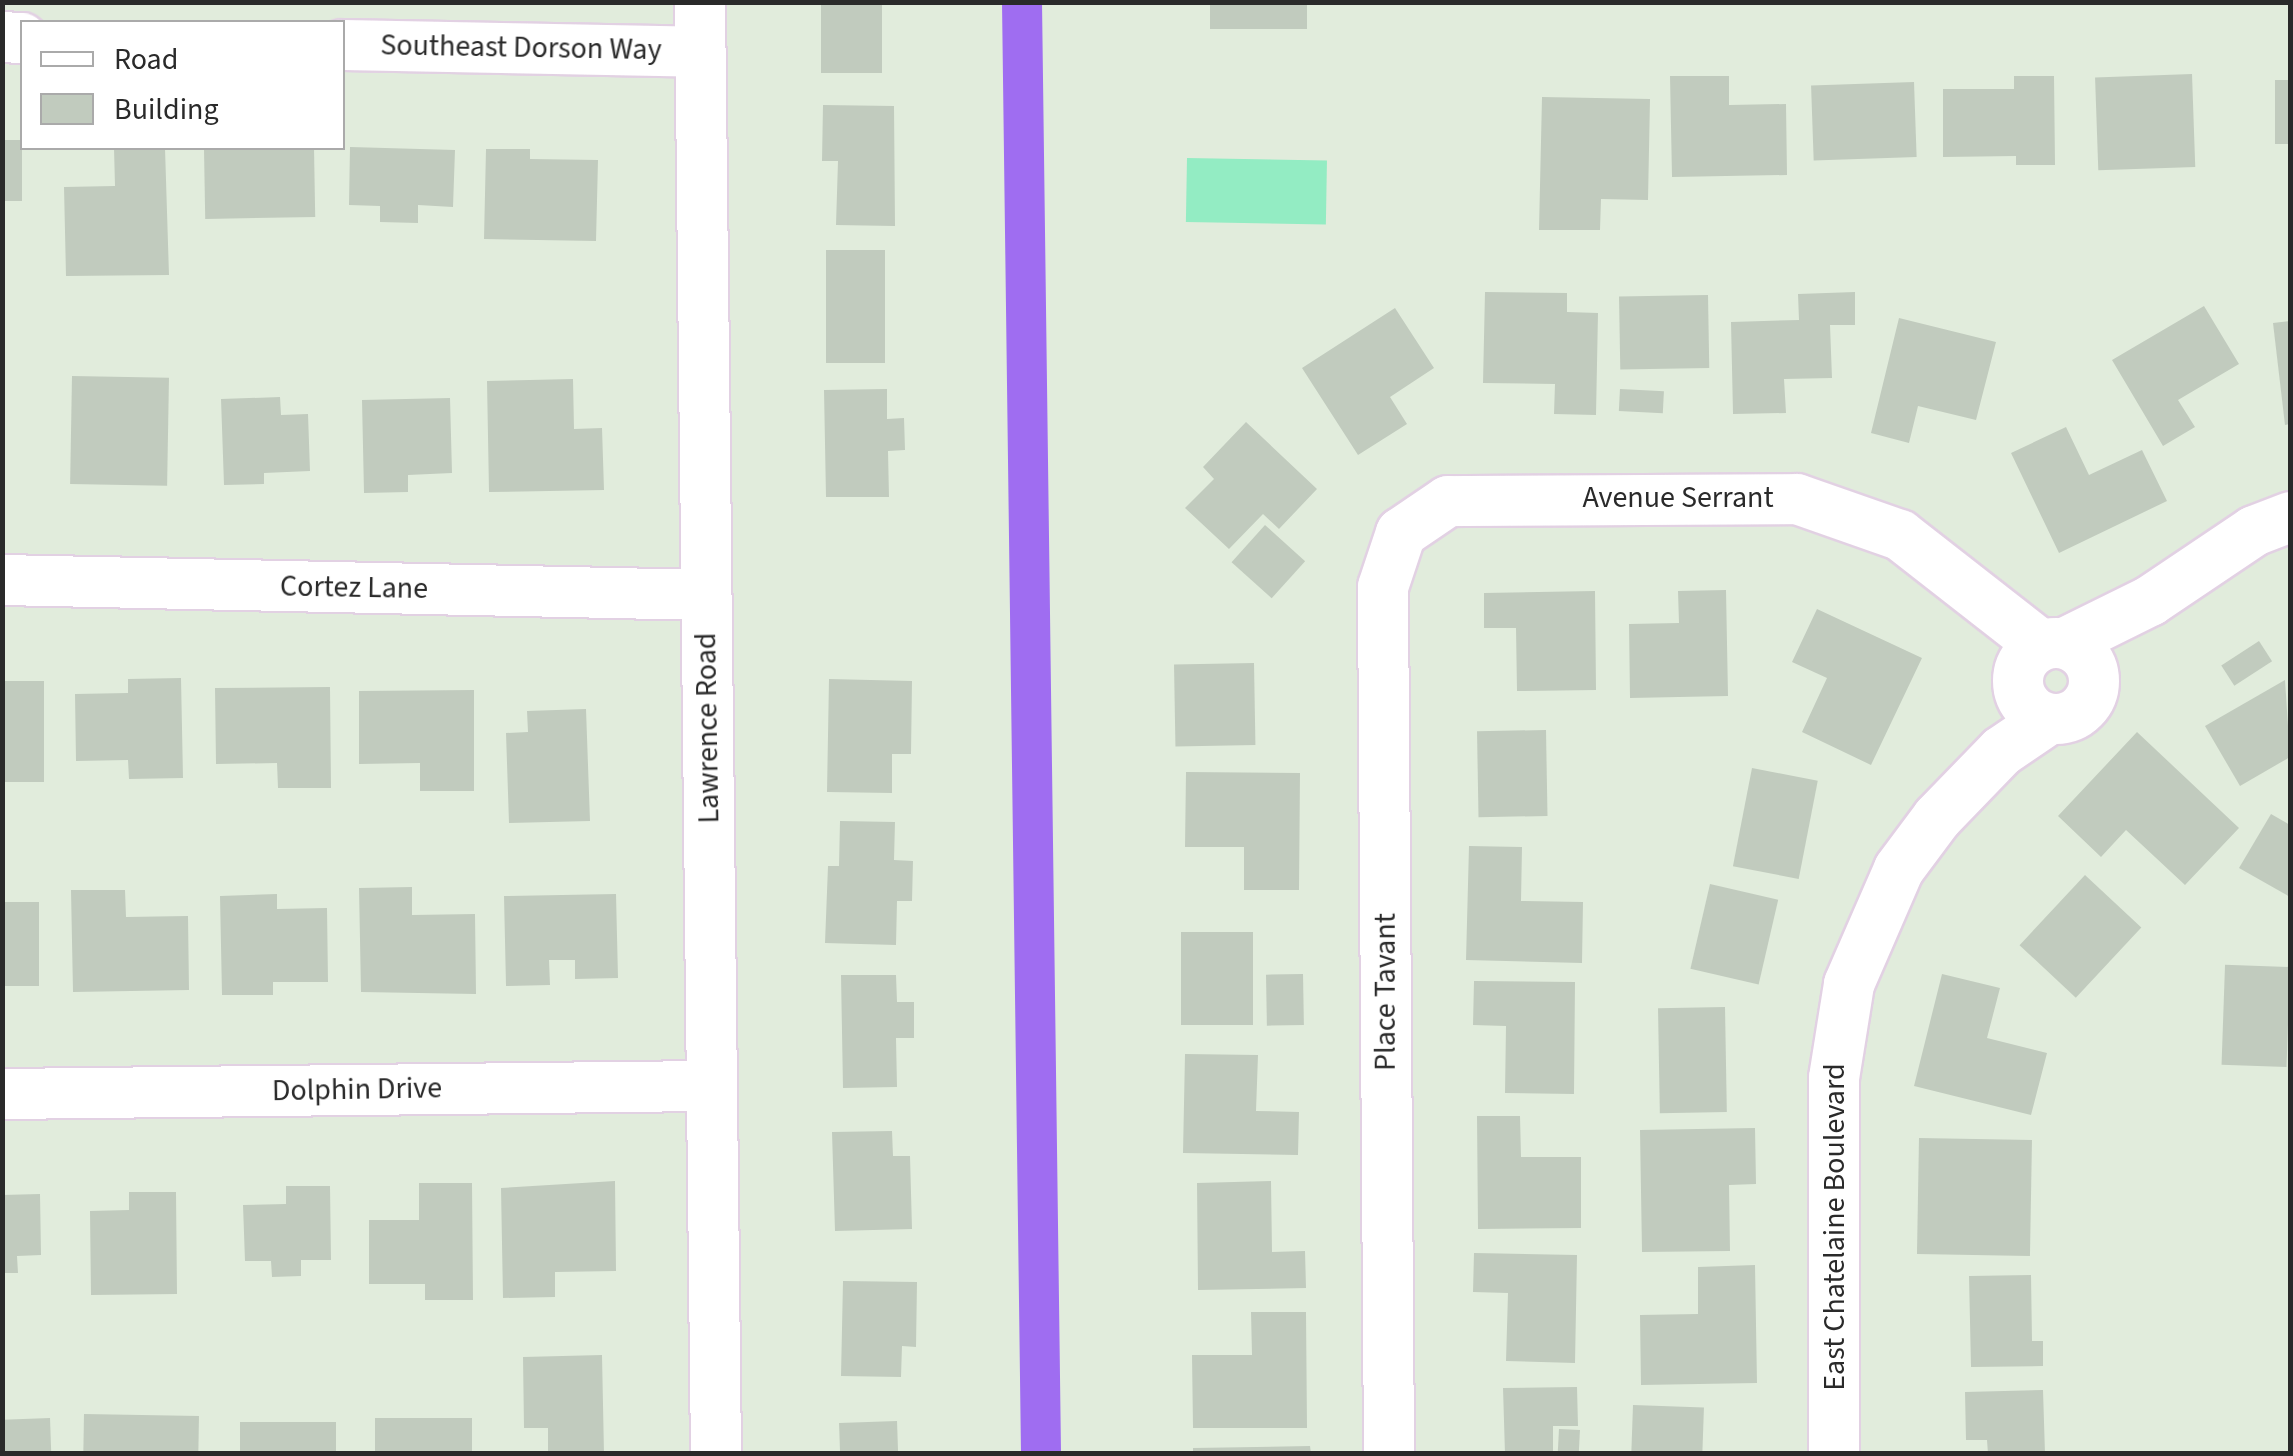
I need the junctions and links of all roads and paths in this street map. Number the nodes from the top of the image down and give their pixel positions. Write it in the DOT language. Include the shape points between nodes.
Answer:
graph roads {
  1 [pos="700,2"];
  2 [pos="345,45"];
  3 [pos="700,52"];
  4 [pos="2290,517"];
  5 [pos="1401,533"];
  6 [pos="2,580"];
  7 [pos="706,595"];
  8 [pos="2048,676"];
  9 [pos="712,1086"];
  10 [pos="2,1094"];
  11 [pos="716,1454"];
  12 [pos="1388,1454"];
  13 [pos="1834,1454"];
  1 -- 3 [label="street, Lawrence Road"];
  2 -- 3 [label="street, Southeast Dorson Way"];
  3 -- 7 [label="street, Lawrence Road"];
  4 -- 8 [label="street, East Chatelaine Boulevard" via="2200,562"];
  5 -- 8 [label="street, Avenue Serrant" via="1448,501 1779,498 1850,512 1900,534 1966,582"];
  5 -- 12 [label="street, Place Tavant" via="1383,587"];
  6 -- 7 [label="street, Cortez Lane"];
  7 -- 9 [label="street, Lawrence Road"];
  8 -- 13 [label="street, East Chatelaine Boulevard" via="2002,751 1900,869 1849,984 1834,1078"];
  9 -- 10 [label="street, Dolphin Drive"];
  9 -- 11 [label="street, Lawrence Road"];
}
